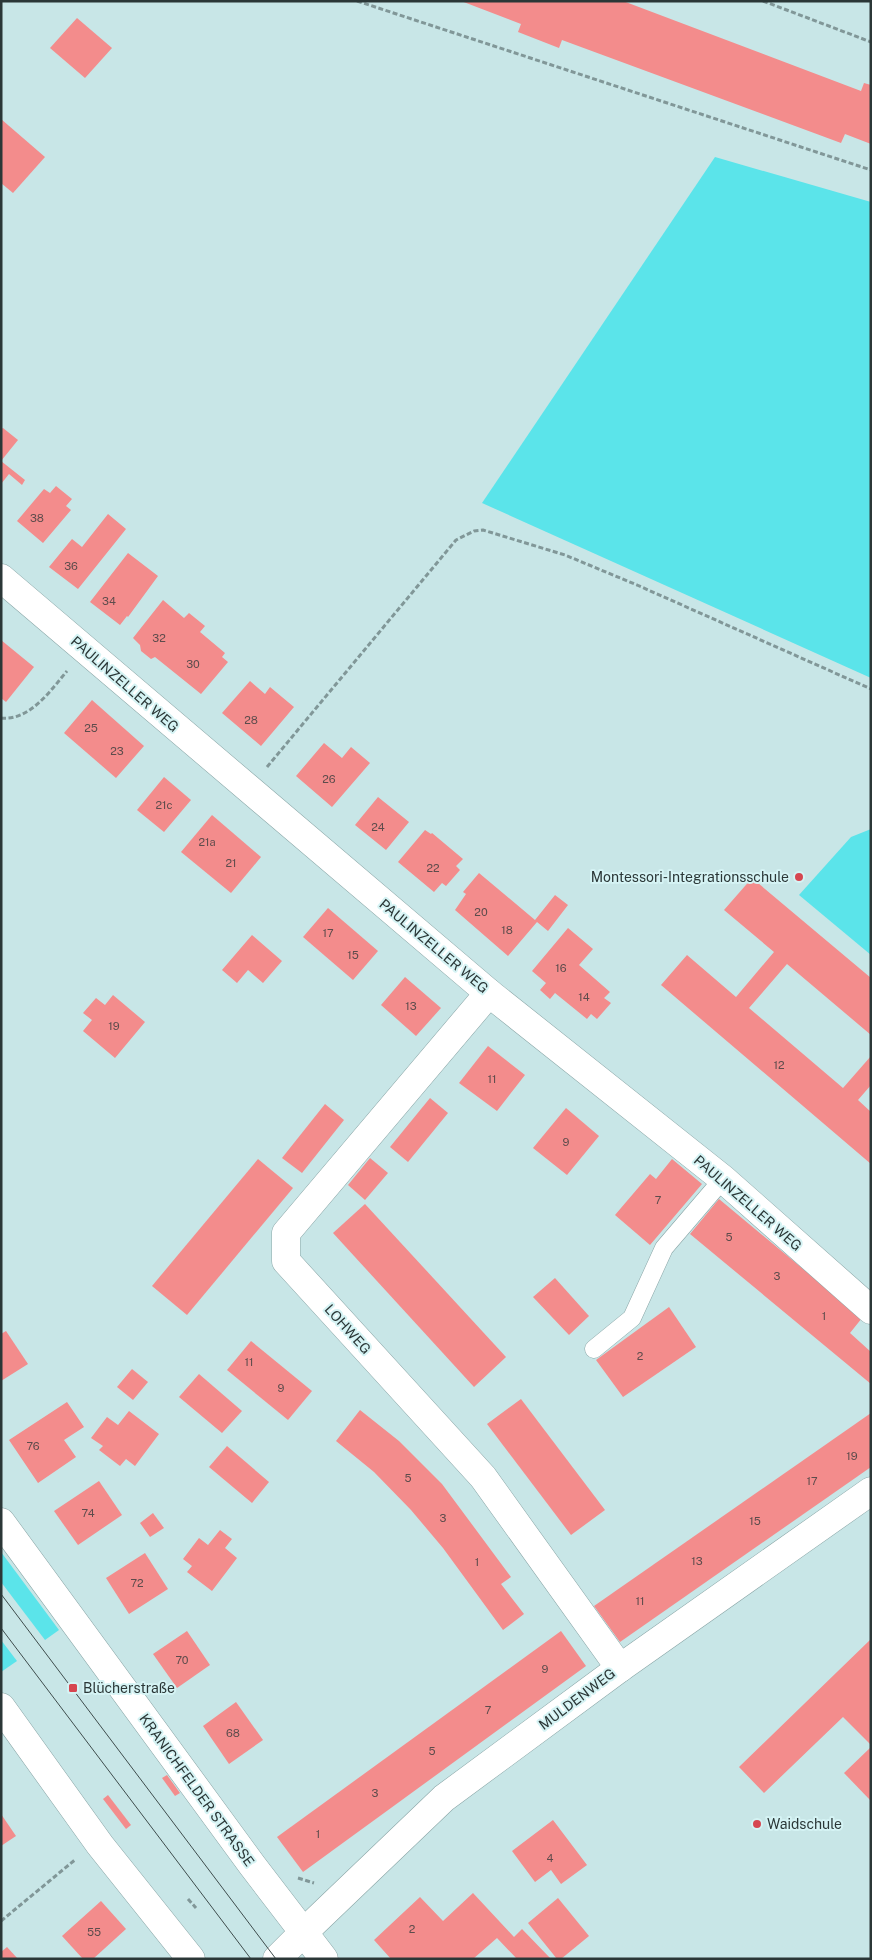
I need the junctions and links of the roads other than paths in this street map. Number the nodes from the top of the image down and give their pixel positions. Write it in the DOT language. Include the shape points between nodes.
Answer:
graph roads {
  1 [pos="1,578"];
  2 [pos="489,993"];
  3 [pos="723,1179"];
  4 [pos="871,1310"];
  5 [pos="594,1349"];
  6 [pos="871,1490"];
  7 [pos="1,1522"];
  8 [pos="620,1668"];
  9 [pos="1,1707"];
  10 [pos="303,1933"];
  11 [pos="191,1959"];
  12 [pos="277,1959"];
  13 [pos="324,1959"];
  1 -- 2 [label="street, PAULINZELLER WEG"];
  2 -- 3 [label="street, PAULINZELLER WEG"];
  2 -- 8 [label="street, LOHWEG" via="286,1232 286,1261 483,1477"];
  3 -- 4 [label="street, PAULINZELLER WEG"];
  3 -- 5 [label="lane" via="664,1248 632,1318"];
  6 -- 8 [label="street, MULDENWEG"];
  7 -- 10 [label="street, KRANICHFELDER STRASSE"];
  8 -- 10 [label="street, MULDENWEG" via="444,1798"];
  9 -- 11 [label="street" via="100,1845"];
  10 -- 12 [label="street, MULDENWEG"];
  10 -- 13 [label="street, KRANICHFELDER STRASSE"];
}
